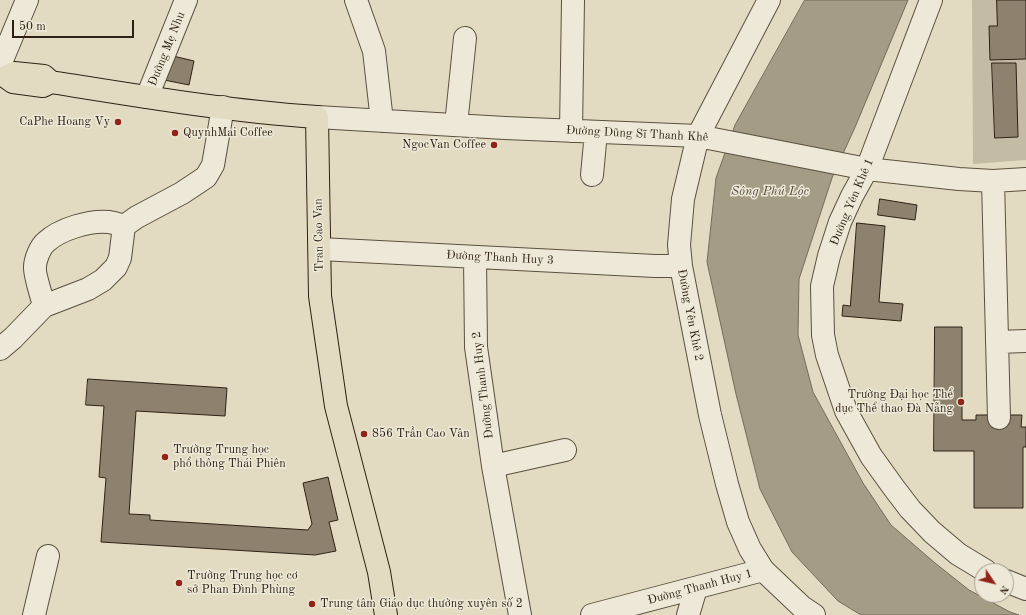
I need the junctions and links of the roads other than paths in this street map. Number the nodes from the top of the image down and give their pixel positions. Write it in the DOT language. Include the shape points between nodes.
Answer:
graph roads {
  1 [pos="27,0"];
  2 [pos="186,0"];
  3 [pos="356,0"];
  4 [pos="573,0"];
  5 [pos="769,0"];
  6 [pos="931,0"];
  7 [pos="465,38"];
  8 [pos="2,73"];
  9 [pos="148,97"];
  10 [pos="223,107"];
  11 [pos="317,117"];
  12 [pos="382,121"];
  13 [pos="456,125"];
  14 [pos="571,131"];
  15 [pos="596,132"];
  16 [pos="698,136"];
  17 [pos="867,169"];
  18 [pos="592,175"];
  19 [pos="1026,179"];
  20 [pos="993,181"];
  21 [pos="124,226"];
  22 [pos="320,249"];
  23 [pos="475,257"];
  24 [pos="680,266"];
  25 [pos="44,306"];
  26 [pos="1026,341"];
  27 [pos="997,342"];
  28 [pos="0,349"];
  29 [pos="999,418"];
  30 [pos="565,450"];
  31 [pos="493,466"];
  32 [pos="48,556"];
  33 [pos="974,564"];
  34 [pos="762,570"];
  35 [pos="1014,584"];
  36 [pos="696,588"];
  37 [pos="1026,589"];
  38 [pos="804,612"];
  39 [pos="34,615"];
  40 [pos="386,615"];
  41 [pos="520,615"];
  42 [pos="592,615"];
  43 [pos="688,615"];
  1 -- 8 [label="street"];
  2 -- 9 [label="street, Đường Mẹ Nhu"];
  3 -- 12 [label="street" via="374,51"];
  4 -- 14 [label="street"];
  5 -- 16 [label="street, Đường Yên Khê 2"];
  6 -- 17 [label="street, Đường Yên Khê 1"];
  7 -- 13 [label="street"];
  8 -- 9 [label="main road" via="44,76 51,82"];
  9 -- 10 [label="main road"];
  10 -- 11 [label="main road"];
  10 -- 21 [label="street" via="213,166 206,177"];
  11 -- 12 [label="street, Đường Dũng Sĩ Thanh Khê"];
  11 -- 22 [label="main road, Tran Cao Van"];
  12 -- 13 [label="street, Đường Dũng Sĩ Thanh Khê"];
  13 -- 14 [label="street, Đường Dũng Sĩ Thanh Khê"];
  14 -- 15 [label="street, Đường Dũng Sĩ Thanh Khê"];
  15 -- 16 [label="street, Đường Dũng Sĩ Thanh Khê"];
  15 -- 18 [label="street"];
  16 -- 17 [label="street, Đường Dũng Sĩ Thanh Khê"];
  16 -- 24 [label="street, Đường Yên Khê 2" via="682,199"];
  17 -- 20 [label="street, Đường Dũng Sĩ Thanh Khê"];
  17 -- 33 [label="street, Đường Yên Khê 1" via="840,222 822,286 823,335 827,355 846,411 871,456 910,509 932,532"];
  19 -- 20 [label="street, Đường Dũng Sĩ Thanh Khê"];
  20 -- 27 [label="street"];
  21 -- 25 [label="street" via="120,258 116,267 104,280"];
  21 -- 25 [label="street" via="98,222 59,233 44,243 35,268"];
  22 -- 23 [label="street, Đường Thanh Huy 3"];
  22 -- 40 [label="main road, Tran Cao Van" via="320,296 336,406 379,572"];
  23 -- 24 [label="street, Đường Thanh Huy 3"];
  23 -- 31 [label="street, Đường Thanh Huy 2" via="476,347"];
  24 -- 34 [label="street, Đường Yên Khê 2" via="710,415 727,484 738,522"];
  25 -- 28 [label="street"];
  26 -- 27 [label="street"];
  27 -- 29 [label="street"];
  30 -- 31 [label="street"];
  31 -- 41 [label="street, Đường Thanh Huy 2"];
  32 -- 39 [label="street"];
  34 -- 36 [label="street, Đường Thanh Huy 1"];
  34 -- 38 [label="street, Đường Yên Khê 2"];
  35 -- 37 [label="street"];
  36 -- 42 [label="street, Đường Thanh Huy 1"];
  36 -- 43 [label="street"];
}
